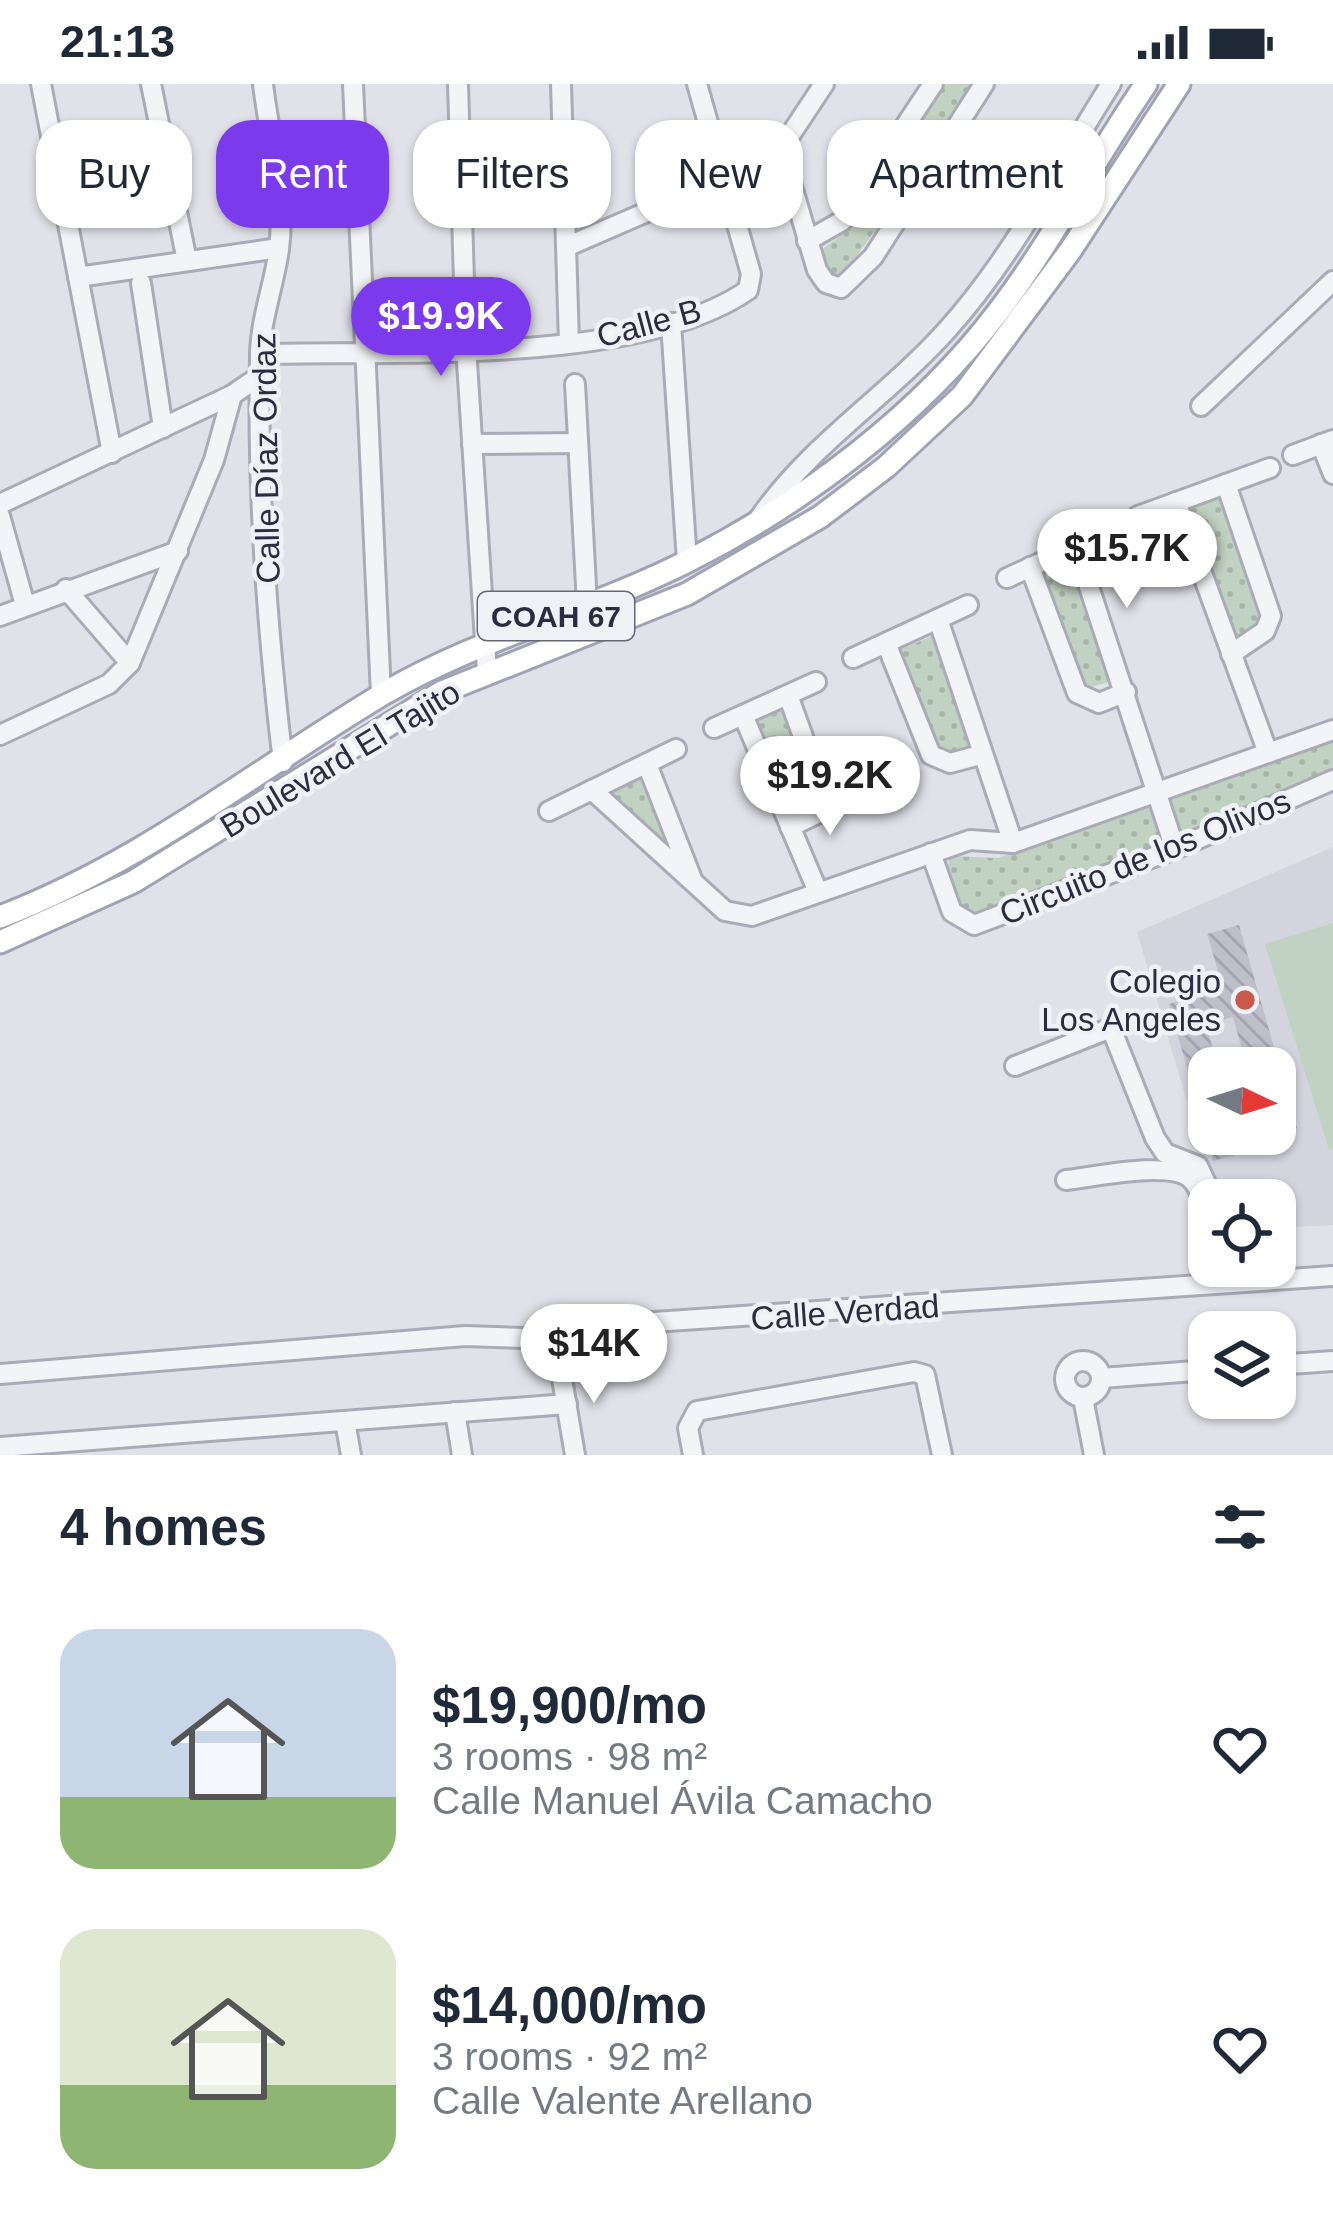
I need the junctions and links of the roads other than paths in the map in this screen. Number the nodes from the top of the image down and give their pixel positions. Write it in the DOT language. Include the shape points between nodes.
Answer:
graph roads {
  1 [pos="40,84"];
  2 [pos="152,84"];
  3 [pos="262,84"];
  4 [pos="353,84"];
  5 [pos="458,84"];
  6 [pos="562,84"];
  7 [pos="697,84"];
  8 [pos="824,84"];
  9 [pos="933,84"];
  10 [pos="984,84"];
  11 [pos="1112,84"];
  12 [pos="1146,84"];
  13 [pos="1179,84"];
  14 [pos="708,120"];
  15 [pos="635,217"];
  16 [pos="739,228"];
  17 [pos="1048,236"];
  18 [pos="807,241"];
  19 [pos="566,247"];
  20 [pos="279,248"];
  21 [pos="1070,251"];
  22 [pos="187,261"];
  23 [pos="78,277"];
  24 [pos="1333,281"];
  25 [pos="141,283"];
  26 [pos="671,323"];
  27 [pos="569,344"];
  28 [pos="466,347"];
  29 [pos="363,350"];
  30 [pos="260,354"];
  31 [pos="260,376"];
  32 [pos="575,385"];
  33 [pos="232,395"];
  34 [pos="1201,406"];
  35 [pos="164,428"];
  36 [pos="1327,442"];
  37 [pos="578,443"];
  38 [pos="472,444"];
  39 [pos="112,453"];
  40 [pos="1293,455"];
  41 [pos="1270,468"];
  42 [pos="1333,474"];
  43 [pos="1226,484"];
  44 [pos="1177,502"];
  45 [pos="0,504"];
  46 [pos="0,516"];
  47 [pos="1138,516"];
  48 [pos="753,526"];
  49 [pos="1097,537"];
  50 [pos="1076,547"];
  51 [pos="178,551"];
  52 [pos="687,562"];
  53 [pos="1030,567"];
  54 [pos="1007,578"];
  55 [pos="66,589"];
  56 [pos="587,604"];
  57 [pos="25,605"];
  58 [pos="968,605"];
  59 [pos="0,616"];
  60 [pos="938,619"];
  61 [pos="485,642"];
  62 [pos="886,644"];
  63 [pos="1231,654"];
  64 [pos="853,658"];
  65 [pos="130,663"];
  66 [pos="487,672"];
  67 [pos="816,682"];
  68 [pos="1126,692"];
  69 [pos="381,695"];
  70 [pos="788,695"];
  71 [pos="743,715"];
  72 [pos="714,728"];
  73 [pos="1333,730"];
  74 [pos="0,735"];
  75 [pos="676,749"];
  76 [pos="1268,753"];
  77 [pos="980,755"];
  78 [pos="284,762"];
  79 [pos="647,764"];
  80 [pos="1333,780"];
  81 [pos="592,790"];
  82 [pos="1158,793"];
  83 [pos="549,811"];
  84 [pos="790,827"];
  85 [pos="1013,843"];
  86 [pos="1175,849"];
  87 [pos="931,853"];
  88 [pos="694,884"];
  89 [pos="818,892"];
  90 [pos="0,917"];
  91 [pos="0,942"];
  92 [pos="1015,1066"];
  93 [pos="1162,1162"];
  94 [pos="1190,1179"];
  95 [pos="1204,1179"];
  96 [pos="1066,1180"];
  97 [pos="1296,1276"];
  98 [pos="1333,1276"];
  99 [pos="1188,1278"];
  100 [pos="1333,1361"];
  101 [pos="1296,1364"];
  102 [pos="560,1366"];
  103 [pos="1188,1372"];
  104 [pos="0,1374"];
  105 [pos="1101,1378"];
  106 [pos="1083,1397"];
  107 [pos="567,1404"];
  108 [pos="455,1412"];
  109 [pos="345,1421"];
  110 [pos="119,1446"];
  111 [pos="6,1449"];
  112 [pos="351,1455"];
  113 [pos="462,1455"];
  114 [pos="575,1455"];
  115 [pos="693,1455"];
  116 [pos="942,1455"];
  117 [pos="1094,1455"];
  1 -- 23 [label="street"];
  2 -- 22 [label="street"];
  3 -- 20 [label="street, Calle Díaz Ordaz"];
  4 -- 29 [label="street"];
  5 -- 28 [label="street"];
  6 -- 19 [label="street"];
  7 -- 14 [label="street"];
  8 -- 18 [label="street" via="781,149"];
  9 -- 18 [label="street" via="842,221"];
  10 -- 18 [label="street" via="848,286 834,287 817,269"];
  11 -- 48 [label="street" via="952,324 883,396 816,448"];
  12 -- 17 [label="main road, Boulevard El Tajito / COAH 67"];
  13 -- 21 [label="main road, Boulevard El Tajito / COAH 67"];
  15 -- 19 [label="street"];
  16 -- 26 [label="street, Calle B" via="748,290"];
  17 -- 21 [label="main road"];
  17 -- 48 [label="main road, Boulevard El Tajito / COAH 67" via="942,377"];
  19 -- 27 [label="street"];
  20 -- 22 [label="street"];
  20 -- 30 [label="street, Calle Díaz Ordaz"];
  21 -- 66 [label="main road, Boulevard El Tajito / COAH 67" via="962,396 820,517 687,594"];
  22 -- 23 [label="street"];
  23 -- 39 [label="street"];
  24 -- 34 [label="street"];
  25 -- 35 [label="street"];
  26 -- 27 [label="street, Calle B"];
  26 -- 52 [label="street"];
  27 -- 28 [label="street, Calle B"];
  28 -- 29 [label="street, Calle B"];
  28 -- 38 [label="street"];
  29 -- 30 [label="street, Calle B"];
  29 -- 69 [label="street"];
  30 -- 31 [label="street, Calle Díaz Ordaz"];
  31 -- 33 [label="street"];
  31 -- 78 [label="street, Calle Díaz Ordaz" via="268,622"];
  32 -- 37 [label="street"];
  33 -- 35 [label="street"];
  33 -- 51 [label="street"];
  35 -- 39 [label="street"];
  36 -- 40 [label="street"];
  36 -- 42 [label="street"];
  37 -- 38 [label="street"];
  37 -- 56 [label="street"];
  38 -- 61 [label="street"];
  39 -- 45 [label="street"];
  41 -- 43 [label="street"];
  43 -- 44 [label="street"];
  43 -- 63 [label="street" via="1270,616 1265,631"];
  44 -- 47 [label="street"];
  44 -- 63 [label="street"];
  46 -- 57 [label="street"];
  48 -- 52 [label="main road, Boulevard El Tajito / COAH 67"];
  49 -- 50 [label="street"];
  50 -- 53 [label="street"];
  50 -- 68 [label="street"];
  51 -- 55 [label="street"];
  51 -- 65 [label="street"];
  52 -- 56 [label="main road, Boulevard El Tajito / COAH 67"];
  53 -- 54 [label="street"];
  53 -- 68 [label="street" via="1077,693 1099,703"];
  55 -- 57 [label="street"];
  55 -- 65 [label="street"];
  56 -- 61 [label="main road, Boulevard El Tajito / COAH 67"];
  57 -- 59 [label="street"];
  58 -- 60 [label="street"];
  60 -- 62 [label="street"];
  60 -- 77 [label="street"];
  61 -- 66 [label="street"];
  61 -- 69 [label="main road, Boulevard El Tajito / COAH 67"];
  62 -- 64 [label="street"];
  62 -- 77 [label="street" via="931,754 950,764"];
  63 -- 76 [label="street"];
  65 -- 74 [label="street" via="109,684"];
  66 -- 91 [label="main road, Boulevard El Tajito / COAH 67" via="397,716 133,882"];
  67 -- 70 [label="street"];
  68 -- 82 [label="street"];
  69 -- 78 [label="main road, Boulevard El Tajito / COAH 67"];
  70 -- 71 [label="street"];
  70 -- 84 [label="street" via="824,795 821,812"];
  71 -- 72 [label="street"];
  71 -- 84 [label="street"];
  73 -- 76 [label="street, Circuito de los Olivos"];
  75 -- 79 [label="street"];
  76 -- 82 [label="street, Circuito de los Olivos"];
  77 -- 85 [label="street"];
  78 -- 90 [label="main road, Boulevard El Tajito / COAH 67" via="109,868"];
  79 -- 81 [label="street"];
  79 -- 88 [label="street"];
  80 -- 86 [label="street, Circuito de los Olivos"];
  81 -- 83 [label="street"];
  81 -- 88 [label="street"];
  82 -- 85 [label="street, Circuito de los Olivos"];
  82 -- 86 [label="street"];
  84 -- 89 [label="street"];
  85 -- 87 [label="street, Circuito de los Olivos" via="970,840"];
  86 -- 87 [label="street, Circuito de los Olivos" via="974,926 952,912"];
  87 -- 89 [label="street, Circuito de los Olivos"];
  88 -- 89 [label="street, Circuito de los Olivos" via="734,915"];
  92 -- 93 [label="street" via="1111,1028"];
  93 -- 94 [label="street"];
  93 -- 95 [label="street" via="1198,1166"];
  93 -- 96 [label="street"];
  97 -- 98 [label="street, Calle Verdad"];
  99 -- 104 [label="street, Calle Verdad" via="626,1324 552,1339 465,1336"];
  100 -- 101 [label="street"];
  102 -- 107 [label="street"];
  103 -- 105 [label="street"];
  105 -- 106 [label="street"];
  105 -- 106 [label="street" via="1089,1362 1069,1367 1066,1387"];
  106 -- 117 [label="street"];
  107 -- 108 [label="street"];
  107 -- 114 [label="street"];
  108 -- 109 [label="street"];
  108 -- 113 [label="street"];
  109 -- 110 [label="street"];
  109 -- 112 [label="street"];
  110 -- 111 [label="street"];
  115 -- 116 [label="street" via="688,1428 697,1411 914,1372 925,1375"];
}
